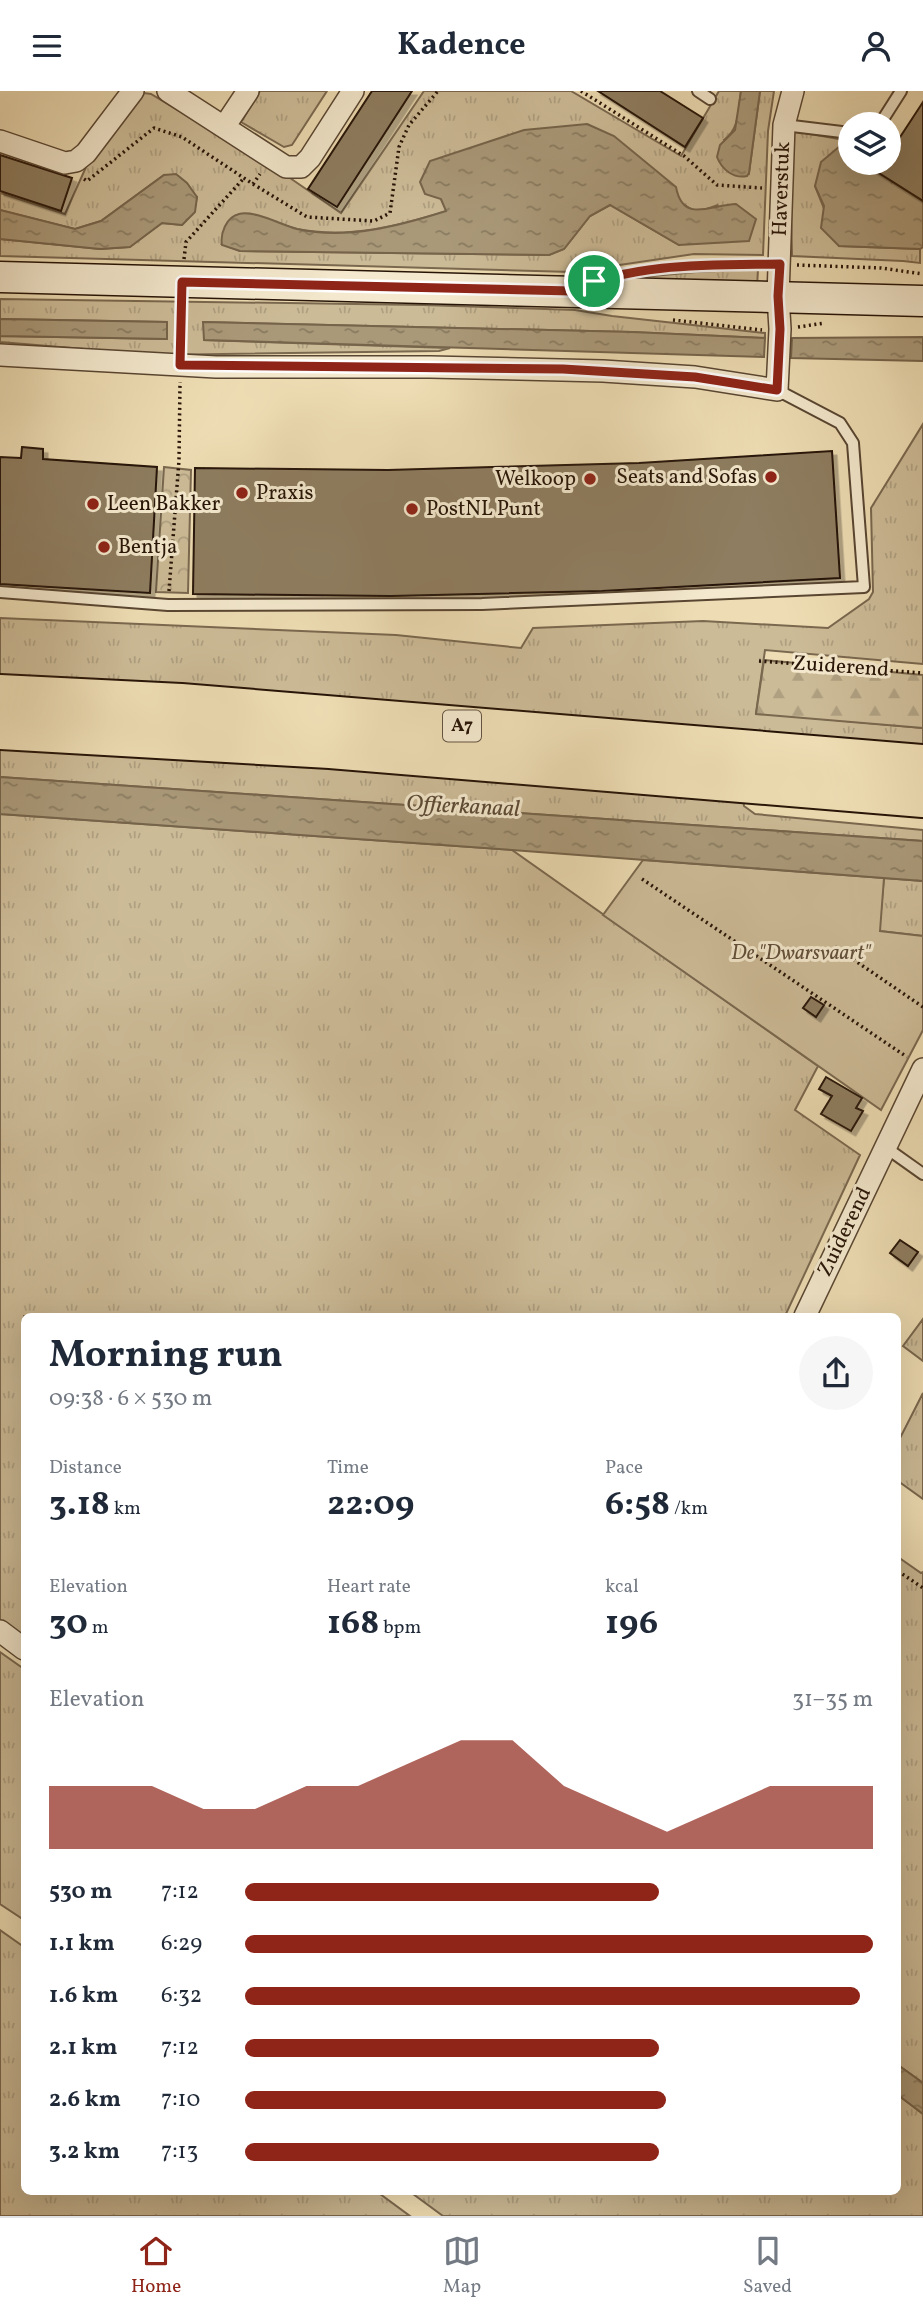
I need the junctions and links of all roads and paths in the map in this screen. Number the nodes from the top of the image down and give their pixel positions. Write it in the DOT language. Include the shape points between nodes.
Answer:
graph roads {
  1 [pos="133,91"];
  2 [pos="168,91"];
  3 [pos="248,91"];
  4 [pos="353,91"];
  5 [pos="438,91"];
  6 [pos="581,91"];
  7 [pos="698,91"];
  8 [pos="793,91"];
  9 [pos="901,91"];
  10 [pos="710,99"];
  11 [pos="888,112"];
  12 [pos="784,125"];
  13 [pos="224,127"];
  14 [pos="838,132"];
  15 [pos="0,141"];
  16 [pos="65,163"];
  17 [pos="253,184"];
  18 [pos="782,189"];
  19 [pos="780,264"];
  20 [pos="655,270"];
  21 [pos="923,274"];
  22 [pos="0,277"];
  23 [pos="182,282"];
  24 [pos="778,296"];
  25 [pos="923,301"];
  26 [pos="0,355"];
  27 [pos="180,365"];
  28 [pos="777,390"];
  29 [pos="0,592"];
  30 [pos="168,604"];
  31 [pos="759,661"];
  32 [pos="923,673"];
  33 [pos="0,694"];
  34 [pos="0,730"];
  35 [pos="923,764"];
  36 [pos="923,798"];
  37 [pos="642,879"];
  38 [pos="835,947"];
  39 [pos="923,1007"];
  40 [pos="917,1065"];
  41 [pos="885,1147"];
  42 [pos="923,1174"];
  43 [pos="806,1313"];
  44 [pos="901,1573"];
  45 [pos="923,1588"];
  46 [pos="0,1631"];
  47 [pos="21,1647"];
  1 -- 16 [label="street" via="86,153"];
  2 -- 13 [label="street"];
  3 -- 13 [label="street"];
  4 -- 13 [label="street" via="301,167 286,167"];
  5 -- 17 [label="path" via="409,125 399,147 390,213 374,221 307,217"];
  6 -- 18 [label="path" via="684,156 717,185"];
  7 -- 10 [label="lane"];
  8 -- 12 [label="street, Haverstuk"];
  9 -- 11 [label="lane"];
  12 -- 14 [label="lane, Haverstuk"];
  12 -- 18 [label="street, Haverstuk"];
  15 -- 16 [label="street"];
  16 -- 23 [label="path" via="87,181 154,128 182,137 244,178 186,242"];
  18 -- 19 [label="street, Haverstuk"];
  19 -- 20 [label="path"];
  19 -- 21 [label="path"];
  19 -- 24 [label="street, Haverstuk"];
  22 -- 23 [label="street"];
  23 -- 24 [label="street"];
  23 -- 27 [label="path"];
  24 -- 25 [label="street"];
  24 -- 28 [label="street, Haverstuk"];
  26 -- 27 [label="street"];
  27 -- 28 [label="street" via="590,370 695,377"];
  27 -- 30 [label="path" via="179,460"];
  28 -- 30 [label="lane" via="840,423 853,443 864,587 482,604"];
  29 -- 30 [label="lane"];
  31 -- 32 [label="path, Zuiderend"];
  33 -- 35 [label="highway, A7" via="181,703"];
  34 -- 36 [label="highway, A7" via="330,749"];
  37 -- 40 [label="path"];
  38 -- 39 [label="path"];
  40 -- 41 [label="street, Zuiderend"];
  41 -- 42 [label="lane"];
  41 -- 43 [label="street, Zuiderend"];
  44 -- 45 [label="path"];
  46 -- 47 [label="street"];
}
